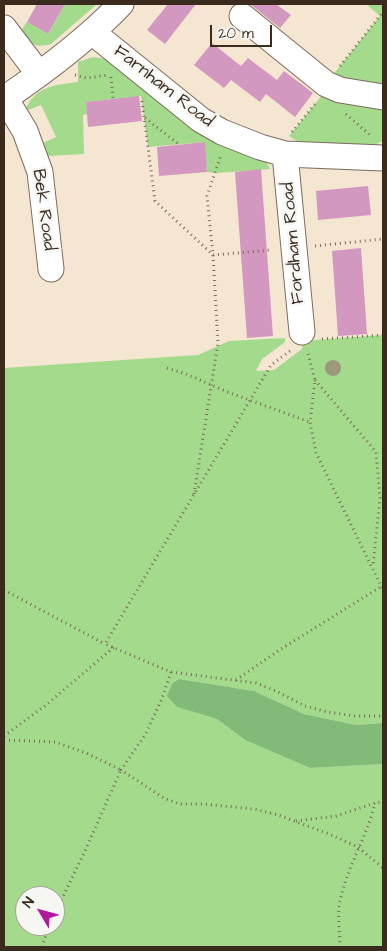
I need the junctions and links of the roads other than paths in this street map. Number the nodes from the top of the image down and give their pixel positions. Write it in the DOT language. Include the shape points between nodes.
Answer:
graph roads {
  1 [pos="121,4"];
  2 [pos="242,16"];
  3 [pos="4,28"];
  4 [pos="92,32"];
  5 [pos="43,70"];
  6 [pos="383,97"];
  7 [pos="4,99"];
  8 [pos="286,154"];
  9 [pos="382,158"];
  10 [pos="51,269"];
  11 [pos="306,342"];
  1 -- 4 [label="street, Bek Road"];
  2 -- 6 [label="street" via="326,84 340,90"];
  3 -- 5 [label="street"];
  4 -- 5 [label="street, Bek Road"];
  4 -- 8 [label="street, Farnham Road" via="200,120 222,132"];
  5 -- 7 [label="street, Bek Road"];
  7 -- 10 [label="street, Bek Road" via="26,131 40,172"];
  8 -- 9 [label="street, Farnham Road"];
  8 -- 11 [label="street, Fordham Road"];
}
